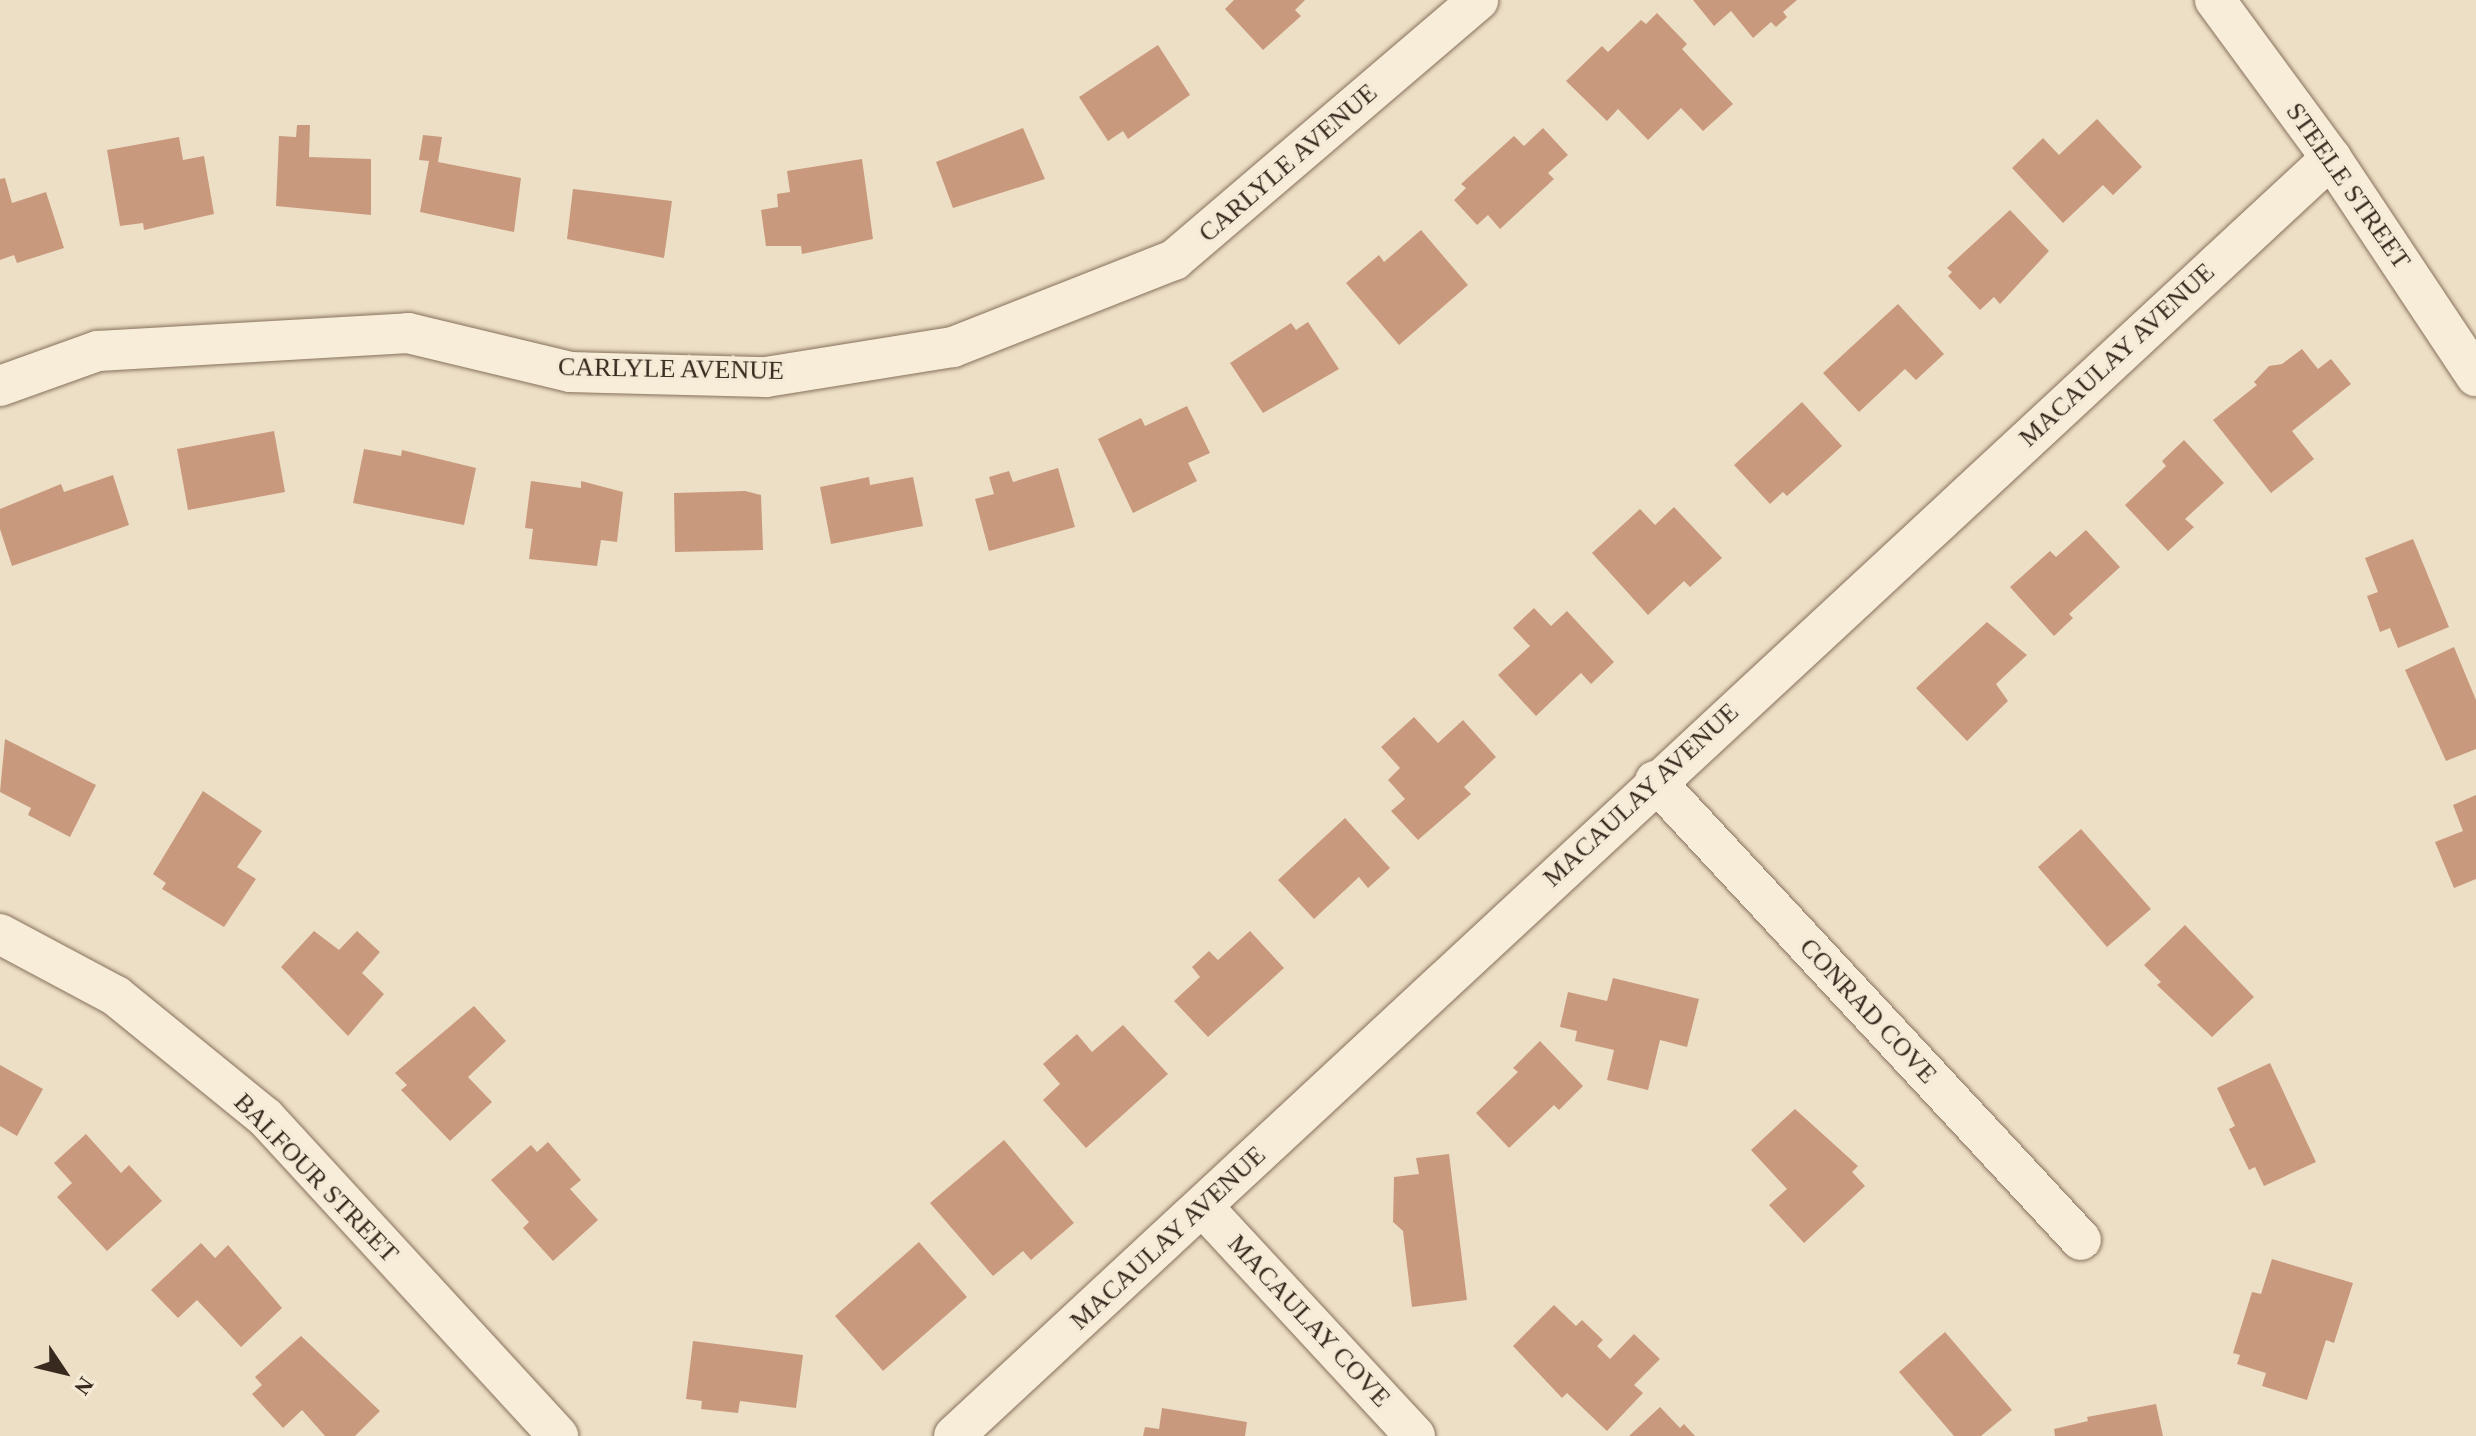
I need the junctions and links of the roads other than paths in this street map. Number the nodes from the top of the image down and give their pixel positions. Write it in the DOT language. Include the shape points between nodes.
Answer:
graph roads {
  1 [pos="1478,0"];
  2 [pos="2215,0"];
  3 [pos="2331,158"];
  4 [pos="2476,376"];
  5 [pos="0,386"];
  6 [pos="1655,781"];
  7 [pos="0,934"];
  8 [pos="1203,1207"];
  9 [pos="2081,1240"];
  10 [pos="558,1436"];
  11 [pos="954,1436"];
  12 [pos="1415,1436"];
  1 -- 5 [label="street, CARLYLE AVENUE" via="1174,260 953,347 766,377 570,372 408,333 98,351"];
  2 -- 3 [label="street, STEELE STREET"];
  3 -- 4 [label="street, STEELE STREET"];
  3 -- 6 [label="street, MACAULAY AVENUE"];
  6 -- 8 [label="street, MACAULAY AVENUE"];
  6 -- 9 [label="street, CONRAD COVE"];
  7 -- 10 [label="street, BALFOUR STREET" via="116,996 265,1117"];
  8 -- 11 [label="street, MACAULAY AVENUE"];
  8 -- 12 [label="street, MACAULAY COVE"];
}
